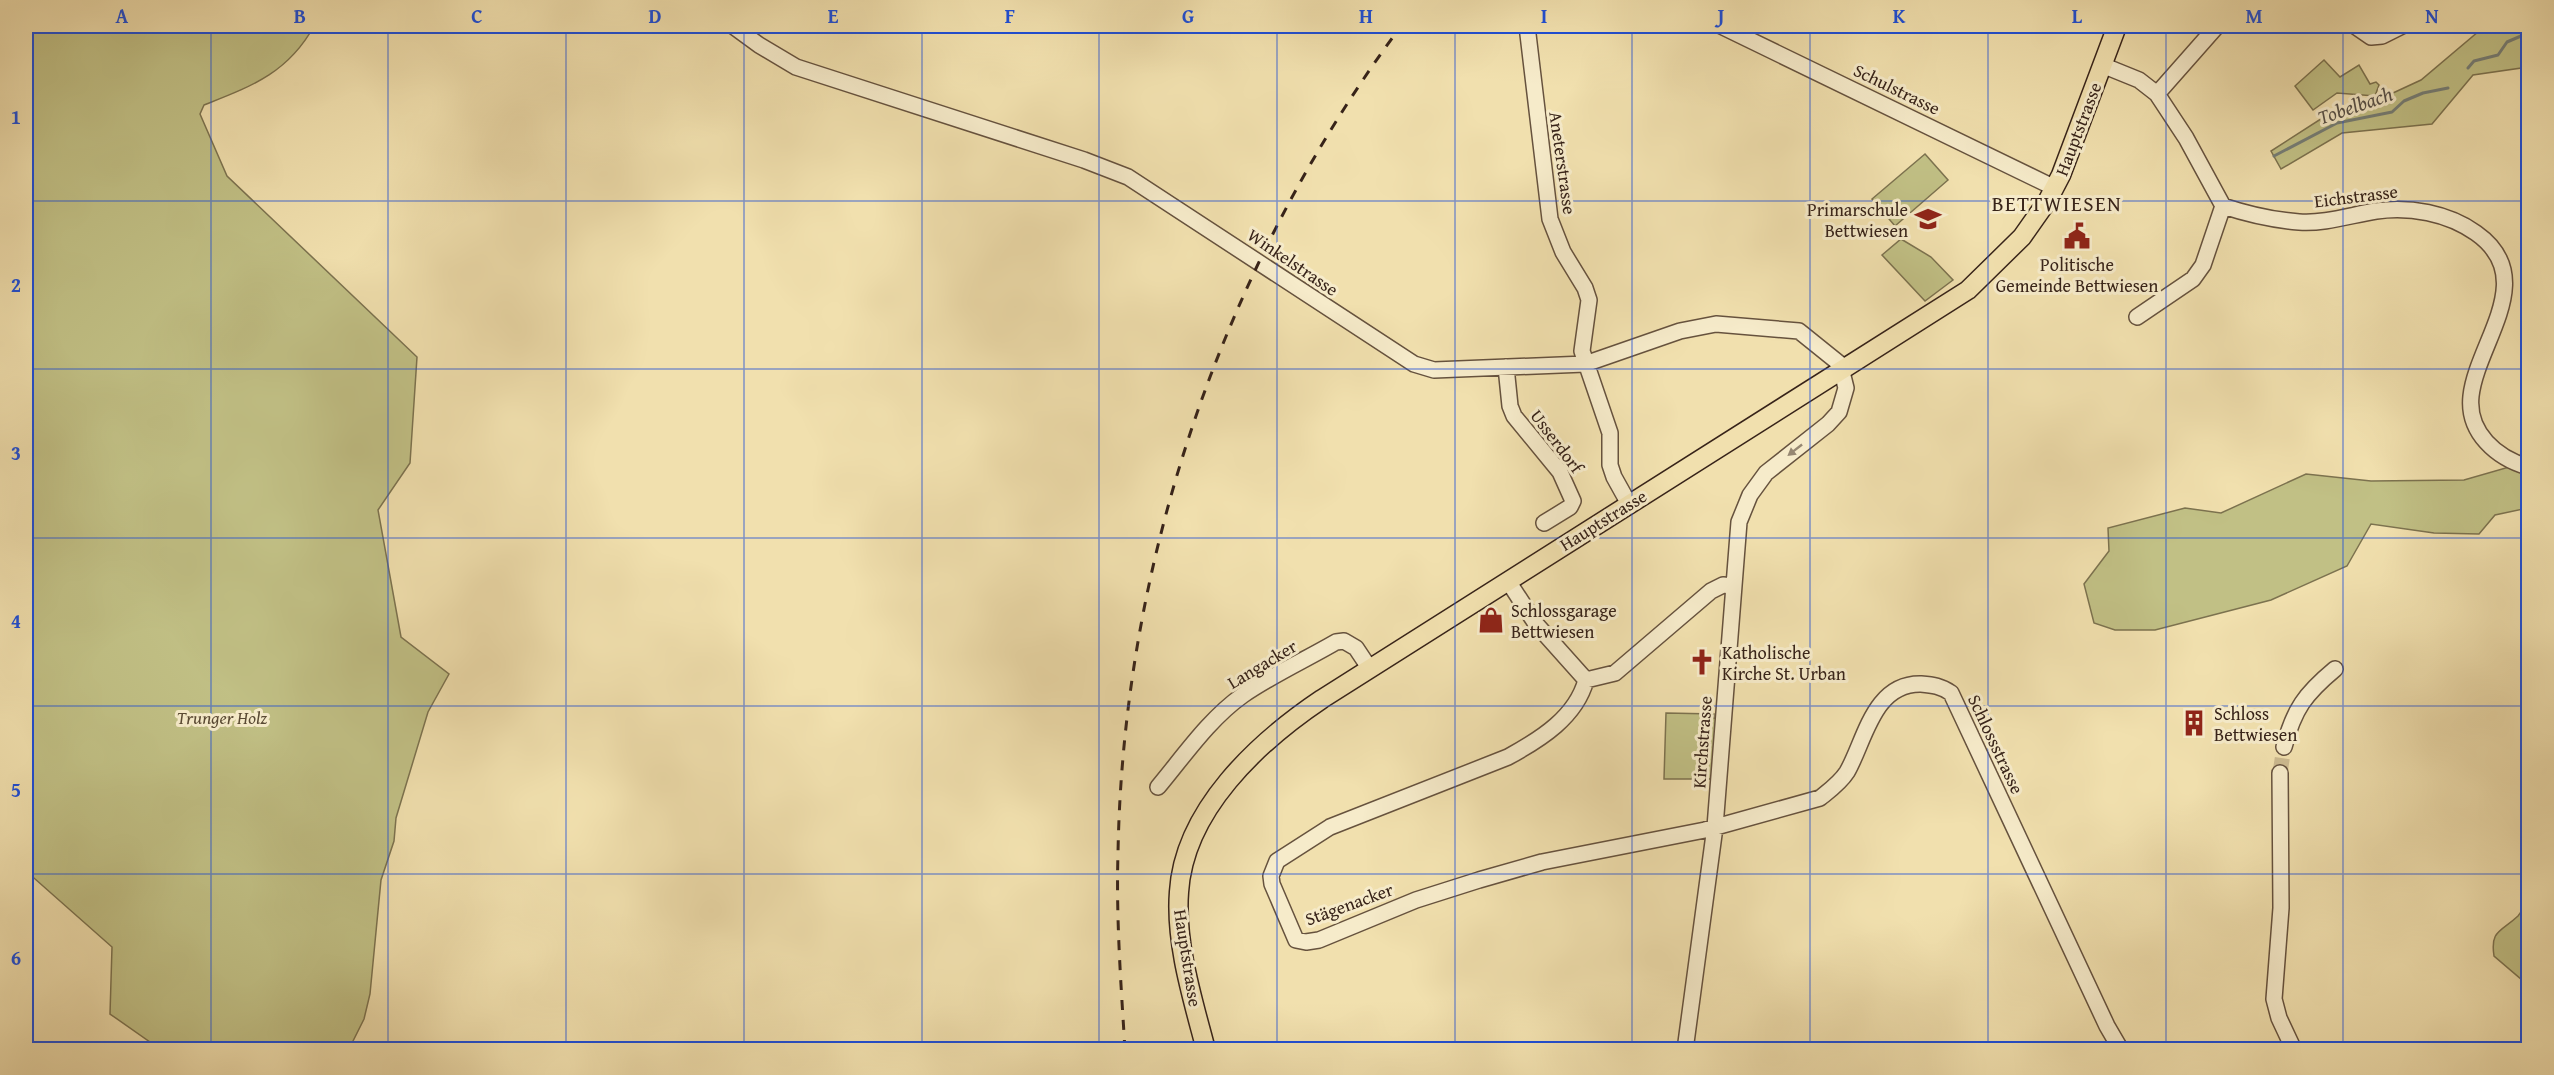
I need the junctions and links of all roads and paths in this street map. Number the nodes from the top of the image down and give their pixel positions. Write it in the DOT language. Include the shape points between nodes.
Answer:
graph roads {
  1 [pos="733,26"];
  2 [pos="1527,26"];
  3 [pos="1721,26"];
  4 [pos="2117,26"];
  5 [pos="2217,26"];
  6 [pos="2355,26"];
  7 [pos="2402,26"];
  8 [pos="2102,65"];
  9 [pos="2157,94"];
  10 [pos="2055,188"];
  11 [pos="2223,206"];
  12 [pos="2137,317"];
  13 [pos="1585,364"];
  14 [pos="1506,367"];
  15 [pos="1842,370"];
  16 [pos="2529,467"];
  17 [pos="1629,504"];
  18 [pos="1544,523"];
  19 [pos="1508,581"];
  20 [pos="1732,586"];
  21 [pos="1370,669"];
  22 [pos="2334,669"];
  23 [pos="1586,680"];
  24 [pos="2284,747"];
  25 [pos="2280,773"];
  26 [pos="1158,787"];
  27 [pos="1715,827"];
  28 [pos="1206,1050"];
  29 [pos="1685,1050"];
  30 [pos="2121,1050"];
  31 [pos="2294,1050"];
  1 -- 14 [label="street, Winkelstrasse" via="796,67 1128,177 1414,364 1434,370"];
  2 -- 13 [label="street, Aneterstrasse" via="1550,219 1589,300 1582,351"];
  3 -- 10 [label="street, Schulstrasse"];
  4 -- 8 [label="main road, Hauptstrasse"];
  5 -- 9 [label="street"];
  6 -- 7 [label="street" via="2371,37"];
  8 -- 9 [label="street" via="2139,80"];
  8 -- 10 [label="main road, Hauptstrasse"];
  9 -- 11 [label="street"];
  10 -- 15 [label="main road, Hauptstrasse" via="2022,237 1968,290"];
  11 -- 12 [label="street" via="2203,265 2193,279"];
  11 -- 16 [label="street, Eichstrasse" via="2299,222 2379,210 2409,210 2454,221 2486,241 2502,267 2504,297 2473,388 2473,415 2478,433 2489,447 2512,463"];
  13 -- 14 [label="street, Winkelstrasse"];
  13 -- 15 [label="street, Winkelstrasse" via="1680,331 1716,324 1799,331 1838,361"];
  13 -- 17 [label="street, Aneterstrasse" via="1606,417 1614,477"];
  14 -- 18 [label="street, Usserdorf" via="1514,416 1560,472 1574,501"];
  15 -- 17 [label="main road, Hauptstrasse"];
  15 -- 20 [label="street, Kirchstrasse, one-way" via="1845,388 1839,412 1766,473 1750,495 1739,522"];
  17 -- 19 [label="main road, Hauptstrasse"];
  19 -- 21 [label="main road, Hauptstrasse"];
  19 -- 23 [label="street" via="1536,624"];
  20 -- 23 [label="street" via="1723,585 1711,591 1615,673"];
  20 -- 27 [label="street, Kirchstrasse"];
  21 -- 26 [label="street, Langacker" via="1356,648 1344,641 1268,679 1222,713"];
  21 -- 28 [label="main road, Hauptstrasse" via="1297,717 1256,752 1219,795 1192,841 1179,889 1179,920"];
  22 -- 24 [label="street" via="2304,697 2291,720"];
  23 -- 27 [label="street, Stägenacker" via="1573,709 1534,743 1487,766 1330,827 1277,861 1272,885 1296,940 1319,940 1416,900 1510,871"];
  25 -- 31 [label="street" via="2280,928 2273,980 2278,1018"];
  27 -- 29 [label="street, Kirchstrasse"];
  27 -- 30 [label="street, Schlossstrasse" via="1820,798 1847,772 1863,732 1888,696 1916,684 1941,686 1951,693"];
}
